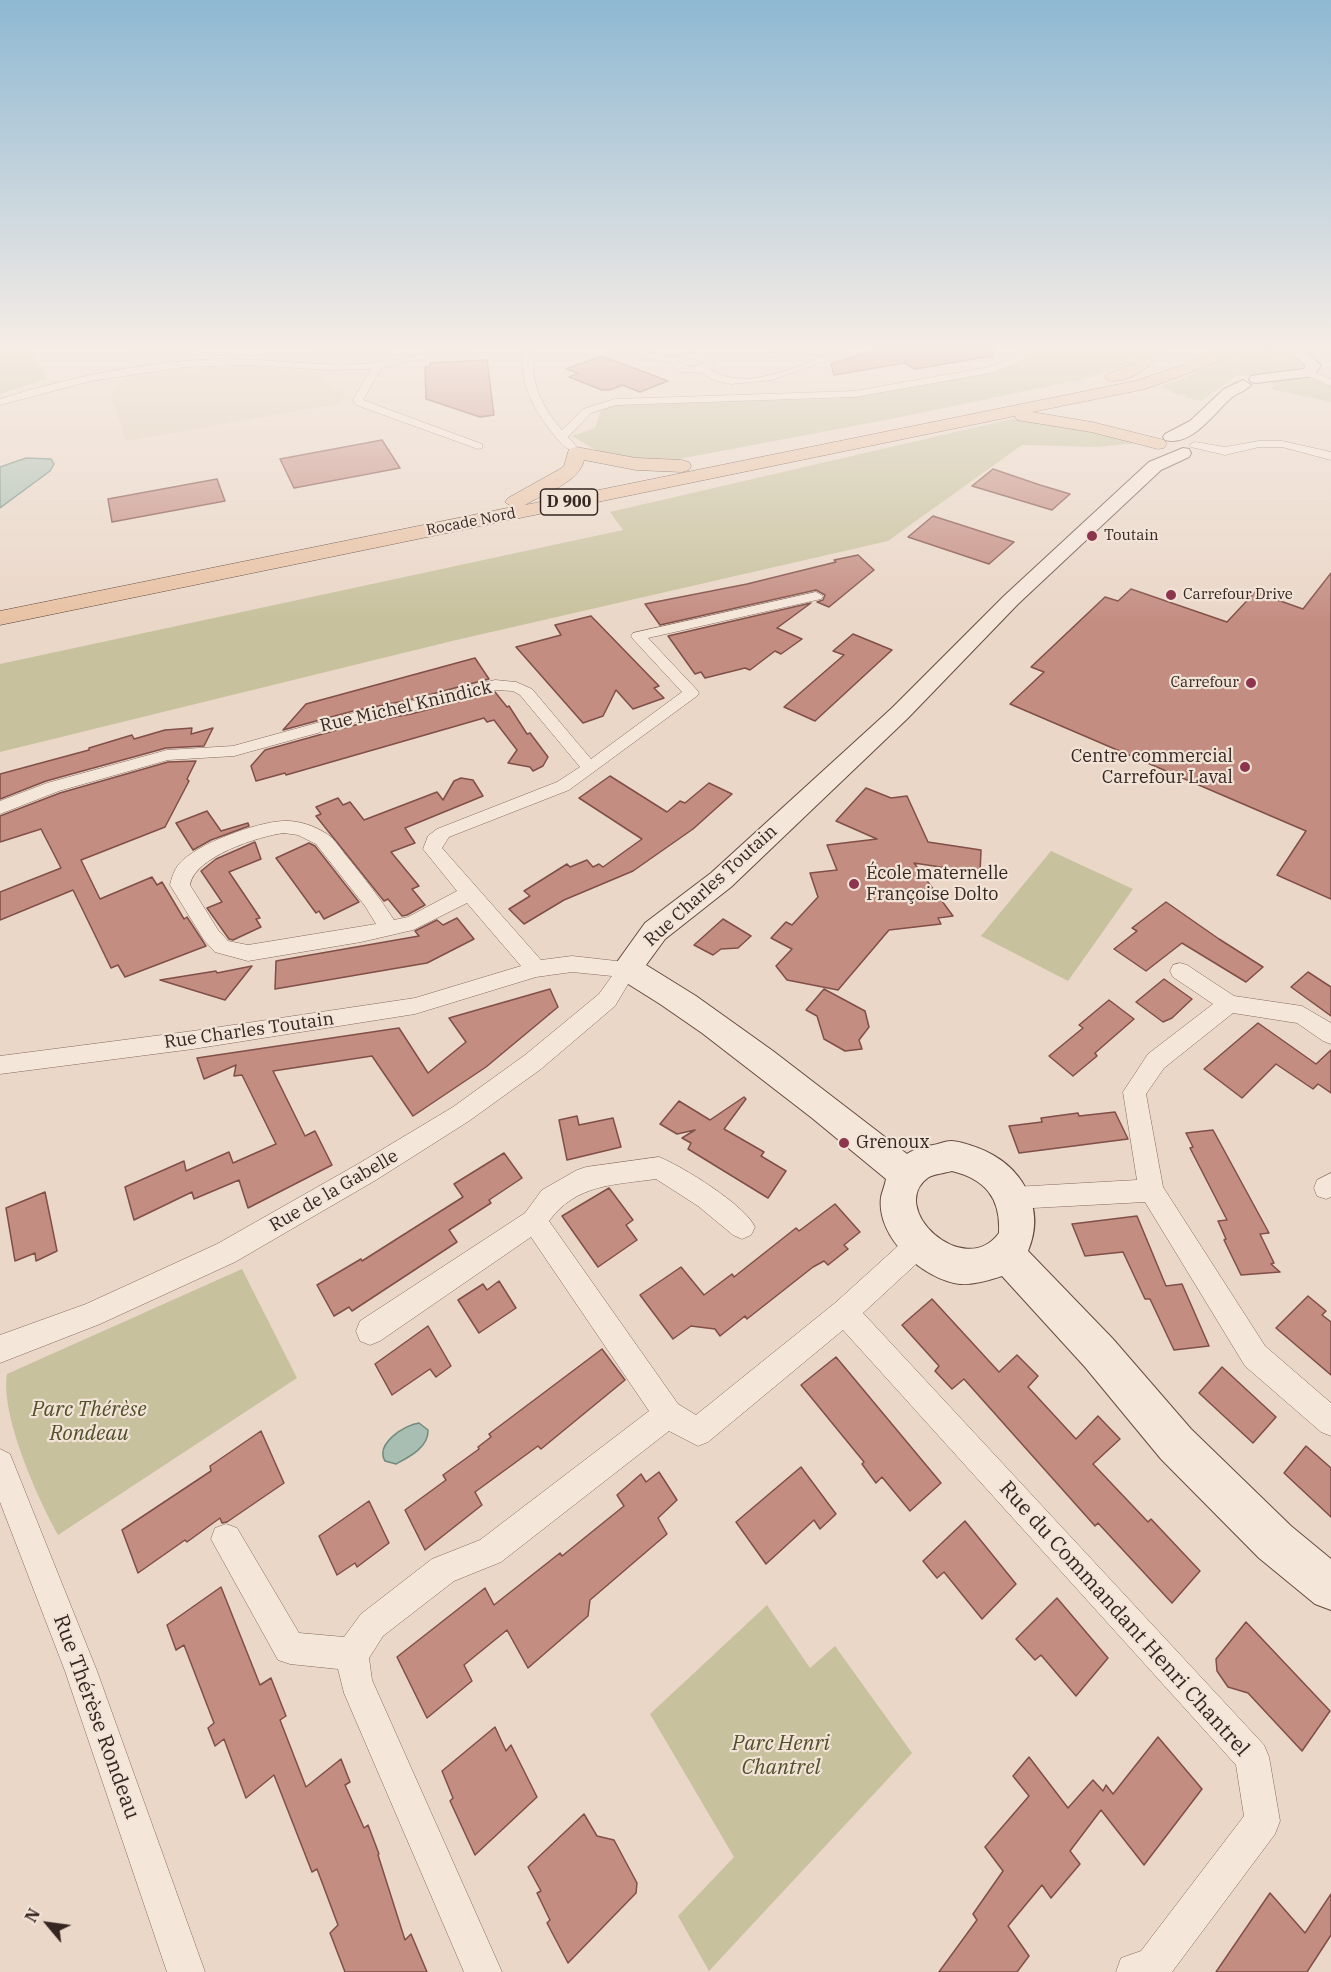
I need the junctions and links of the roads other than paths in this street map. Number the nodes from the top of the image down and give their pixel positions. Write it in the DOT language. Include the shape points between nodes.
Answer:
graph roads {
  1 [pos="453,437"];
  2 [pos="561,437"];
  3 [pos="828,437"];
  4 [pos="886,437"];
  5 [pos="1127,437"];
  6 [pos="1134,437"];
  7 [pos="1177,437"];
  8 [pos="1193,437"];
  9 [pos="478,446"];
  10 [pos="1162,447"];
  11 [pos="1190,448"];
  12 [pos="576,453"];
  13 [pos="1331,456"];
  14 [pos="685,466"];
  15 [pos="515,502"];
  16 [pos="816,596"];
  17 [pos="0,605"];
  18 [pos="0,618"];
  19 [pos="590,768"];
  20 [pos="0,808"];
  21 [pos="469,893"];
  22 [pos="389,928"];
  23 [pos="536,969"];
  24 [pos="627,969"];
  25 [pos="1180,971"];
  26 [pos="1229,1004"];
  27 [pos="1331,1035"];
  28 [pos="0,1065"];
  29 [pos="906,1174"];
  30 [pos="1151,1190"];
  31 [pos="1014,1198"];
  32 [pos="534,1221"];
  33 [pos="742,1227"];
  34 [pos="918,1245"];
  35 [pos="1005,1253"];
  36 [pos="844,1312"];
  37 [pos="370,1331"];
  38 [pos="0,1349"];
  39 [pos="668,1414"];
  40 [pos="1331,1422"];
  41 [pos="0,1464"];
  42 [pos="226,1539"];
  43 [pos="1331,1588"];
  44 [pos="352,1654"];
  45 [pos="186,1972"];
  46 [pos="483,1972"];
  47 [pos="1136,1972"];
  1 -- 9 [label="street"];
  2 -- 12 [label="street"];
  3 -- 14 [label="main road, Rocade Nord / D 900"];
  4 -- 18 [label="main road, Rocade Nord / D 900"];
  5 -- 10 [label="main road"];
  6 -- 10 [label="main road"];
  7 -- 10 [label="street, Rue Charles Toutain"];
  8 -- 11 [label="street, Rue Charles Toutain"];
  10 -- 11 [label="street, Rue Charles Toutain"];
  10 -- 11 [label="street"];
  10 -- 24 [label="street, Rue Charles Toutain" via="900,713 721,880 655,931"];
  11 -- 13 [label="street" via="1230,455 1254,445 1282,444"];
  12 -- 14 [label="main road" via="636,464"];
  12 -- 15 [label="main road" via="573,468 567,473"];
  14 -- 15 [label="main road, Rocade Nord / D 900"];
  15 -- 17 [label="main road, Rocade Nord / D 900"];
  16 -- 19 [label="street" via="638,636 691,693"];
  19 -- 20 [label="street, Rue Michel Knindick" via="526,692 495,685 359,716 234,752 167,755 53,787"];
  19 -- 21 [label="street" via="563,786 453,829 435,840 432,849"];
  21 -- 22 [label="street" via="413,923"];
  21 -- 23 [label="street"];
  22 -- 22 [label="street" via="248,954 232,951 211,935 180,885 181,876 202,856 270,828 300,829 323,840"];
  23 -- 24 [label="street, Rue Charles Toutain" via="572,964"];
  23 -- 28 [label="street, Rue Charles Toutain" via="415,1006"];
  24 -- 29 [label="street" via="653,982 726,1034 830,1111"];
  24 -- 38 [label="street, Rue de la Gabelle" via="607,999 533,1062 461,1114 376,1167 226,1253 91,1315"];
  25 -- 26 [label="street"];
  26 -- 27 [label="street" via="1302,1015"];
  26 -- 30 [label="street" via="1156,1061 1134,1092"];
  29 -- 31 [label="street" via="933,1157 971,1160 1003,1182"];
  29 -- 34 [label="street" via="898,1191 898,1209 904,1228"];
  30 -- 31 [label="street"];
  30 -- 40 [label="street" via="1256,1356"];
  31 -- 35 [label="street" via="1018,1228"];
  32 -- 33 [label="street" via="551,1198 586,1178 658,1168 707,1198"];
  32 -- 37 [label="street"];
  32 -- 39 [label="street"];
  34 -- 35 [label="street" via="934,1257 973,1266 991,1262"];
  34 -- 36 [label="street"];
  35 -- 43 [label="street" via="1099,1353 1176,1444 1275,1542"];
  36 -- 39 [label="street" via="698,1432"];
  36 -- 47 [label="street, Rue du Commandant Henri Chantrel" via="1252,1757 1262,1821 1154,1964"];
  39 -- 44 [label="street" via="490,1551 442,1570 372,1624"];
  41 -- 45 [label="street, Rue Thérèse Rondeau" via="81,1671"];
  42 -- 44 [label="street" via="290,1648"];
  44 -- 46 [label="street" via="356,1681"];
}
